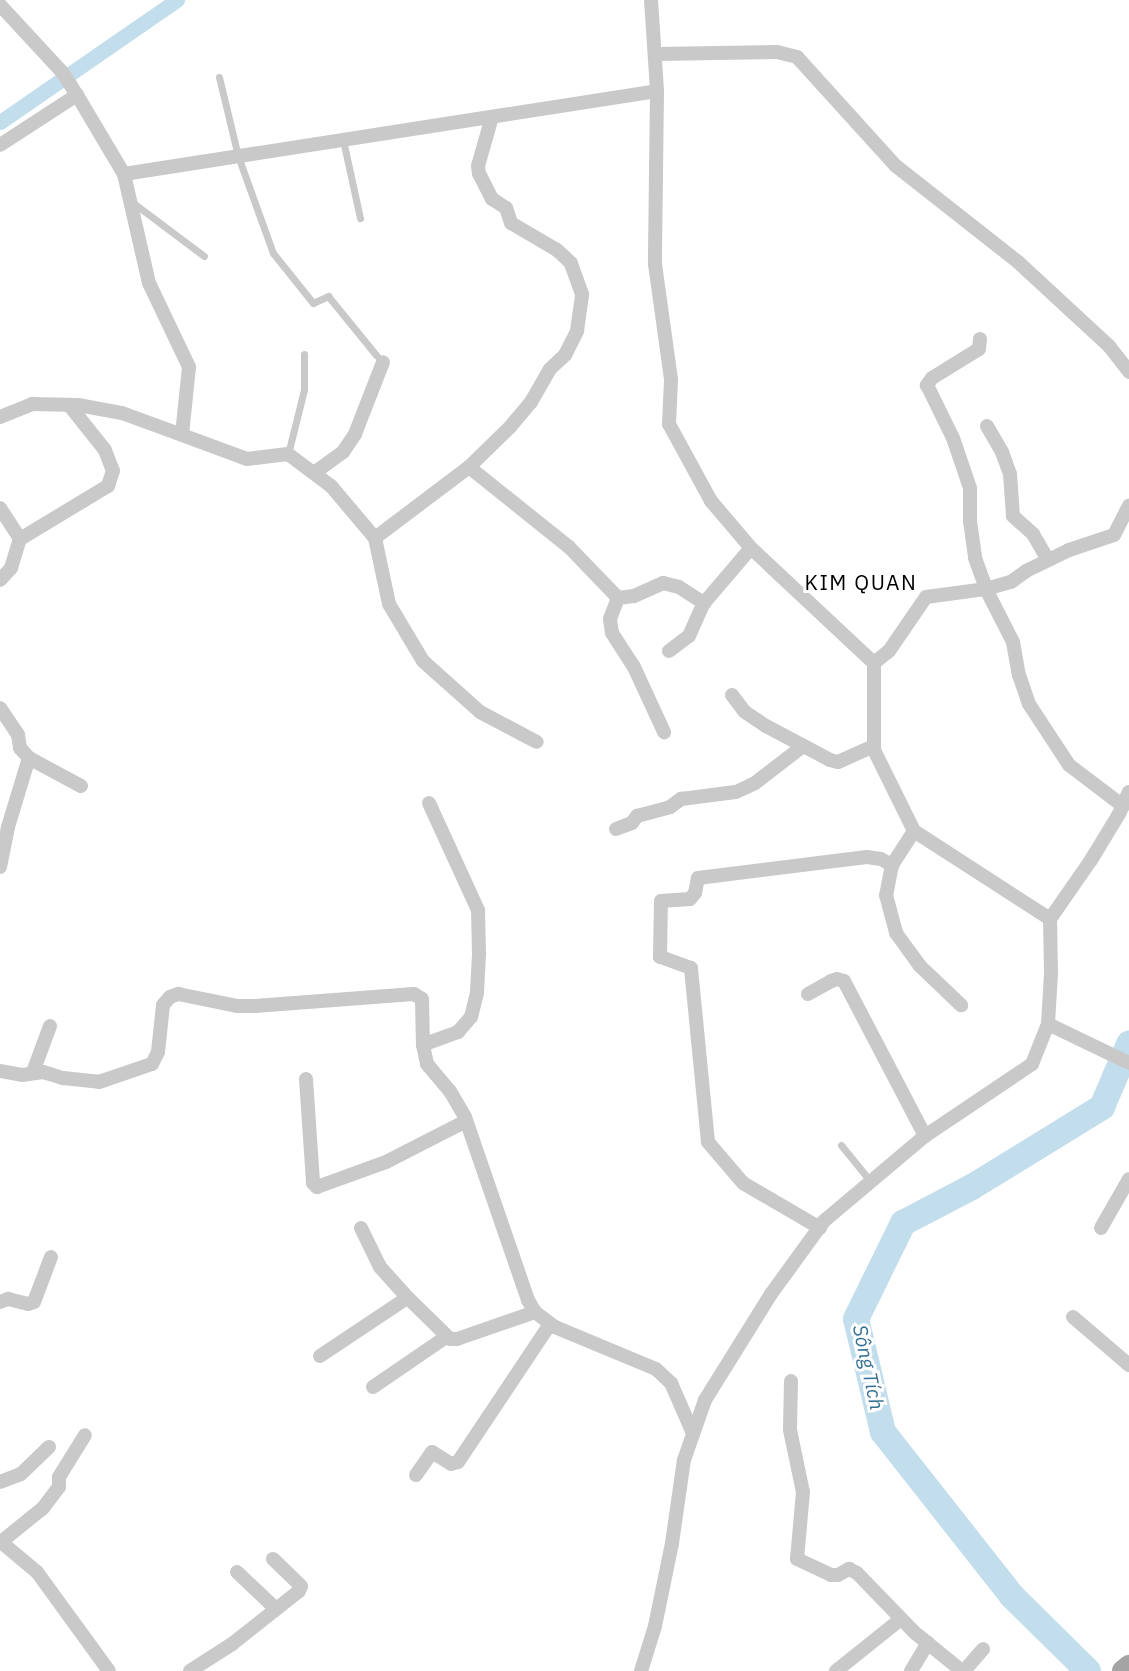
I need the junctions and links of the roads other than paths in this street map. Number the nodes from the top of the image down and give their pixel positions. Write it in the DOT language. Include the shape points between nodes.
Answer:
graph roads {
  1 [pos="651,0"];
  2 [pos="0,5"];
  3 [pos="655,54"];
  4 [pos="219,77"];
  5 [pos="75,91"];
  6 [pos="657,91"];
  7 [pos="492,117"];
  8 [pos="343,140"];
  9 [pos="0,145"];
  10 [pos="238,156"];
  11 [pos="124,174"];
  12 [pos="130,201"];
  13 [pos="360,218"];
  14 [pos="204,256"];
  15 [pos="980,339"];
  16 [pos="304,354"];
  17 [pos="380,359"];
  18 [pos="1129,372"];
  19 [pos="69,405"];
  20 [pos="0,417"];
  21 [pos="987,426"];
  22 [pos="182,435"];
  23 [pos="288,454"];
  24 [pos="469,467"];
  25 [pos="314,473"];
  26 [pos="1129,506"];
  27 [pos="0,508"];
  28 [pos="375,538"];
  29 [pos="20,539"];
  30 [pos="751,548"];
  31 [pos="1048,560"];
  32 [pos="0,580"];
  33 [pos="986,589"];
  34 [pos="618,598"];
  35 [pos="704,603"];
  36 [pos="669,651"];
  37 [pos="874,663"];
  38 [pos="732,695"];
  39 [pos="0,708"];
  40 [pos="664,732"];
  41 [pos="537,742"];
  42 [pos="803,746"];
  43 [pos="874,746"];
  44 [pos="29,758"];
  45 [pos="81,786"];
  46 [pos="1129,792"];
  47 [pos="429,803"];
  48 [pos="1123,806"];
  49 [pos="616,829"];
  50 [pos="914,831"];
  51 [pos="892,865"];
  52 [pos="0,867"];
  53 [pos="1050,919"];
  54 [pos="808,994"];
  55 [pos="961,1005"];
  56 [pos="50,1026"];
  57 [pos="1054,1027"];
  58 [pos="423,1045"];
  59 [pos="1129,1063"];
  60 [pos="0,1071"];
  61 [pos="33,1072"];
  62 [pos="306,1078"];
  63 [pos="466,1121"];
  64 [pos="925,1136"];
  65 [pos="841,1144"];
  66 [pos="1129,1179"];
  67 [pos="871,1182"];
  68 [pos="361,1228"];
  69 [pos="820,1228"];
  70 [pos="1101,1228"];
  71 [pos="51,1257"];
  72 [pos="407,1298"];
  73 [pos="0,1302"];
  74 [pos="535,1312"];
  75 [pos="1073,1317"];
  76 [pos="550,1324"];
  77 [pos="446,1337"];
  78 [pos="320,1356"];
  79 [pos="1129,1365"];
  80 [pos="791,1381"];
  81 [pos="373,1387"];
  82 [pos="692,1431"];
  83 [pos="85,1435"];
  84 [pos="49,1447"];
  85 [pos="416,1475"];
  86 [pos="0,1482"];
  87 [pos="1,1541"];
  88 [pos="273,1559"];
  89 [pos="237,1572"];
  90 [pos="276,1609"];
  91 [pos="901,1619"];
  92 [pos="928,1643"];
  93 [pos="983,1649"];
  94 [pos="1129,1666"];
  95 [pos="109,1671"];
  96 [pos="190,1671"];
  97 [pos="641,1671"];
  98 [pos="836,1671"];
  99 [pos="910,1671"];
  100 [pos="963,1671"];
  101 [pos="1123,1671"];
  1 -- 3 [label="street"];
  2 -- 5 [label="street"];
  3 -- 6 [label="street"];
  3 -- 18 [label="street" via="777,52 797,57 896,166 1018,262 1110,346"];
  4 -- 10 [label="lane"];
  5 -- 9 [label="street"];
  5 -- 11 [label="street"];
  6 -- 7 [label="street"];
  6 -- 30 [label="street" via="655,264 671,380 669,423 711,501"];
  7 -- 8 [label="street"];
  7 -- 24 [label="street" via="478,166 490,196 506,208 515,227 557,250 571,263 582,294 572,345 550,369 531,402"];
  8 -- 10 [label="street"];
  8 -- 13 [label="lane"];
  10 -- 11 [label="street"];
  10 -- 17 [label="lane" via="273,254 313,303 328,296"];
  11 -- 12 [label="street"];
  12 -- 14 [label="lane"];
  12 -- 22 [label="street" via="149,283 189,367"];
  15 -- 33 [label="street" via="979,348 927,385 954,438 970,488 975,558"];
  16 -- 23 [label="lane" via="304,390"];
  17 -- 25 [label="street" via="355,434 343,452"];
  19 -- 20 [label="street" via="32,404"];
  19 -- 22 [label="street" via="122,413"];
  19 -- 29 [label="street" via="105,450 113,471 108,486"];
  21 -- 31 [label="street" via="1010,474 1013,516 1033,534"];
  22 -- 23 [label="street" via="247,459"];
  23 -- 25 [label="street"];
  24 -- 28 [label="street"];
  24 -- 34 [label="street" via="569,547"];
  25 -- 28 [label="street" via="331,486"];
  26 -- 31 [label="street" via="1114,535"];
  27 -- 29 [label="street"];
  28 -- 41 [label="street" via="389,604 423,661 480,712"];
  29 -- 32 [label="street" via="11,568"];
  30 -- 35 [label="street"];
  30 -- 37 [label="street"];
  31 -- 33 [label="street" via="1011,582"];
  33 -- 37 [label="street" via="927,597 889,651"];
  33 -- 48 [label="street" via="1013,642 1029,704 1069,765"];
  34 -- 35 [label="street" via="634,596 663,583 679,587"];
  34 -- 40 [label="street" via="610,619 612,633 634,667"];
  35 -- 36 [label="street" via="689,636"];
  37 -- 43 [label="street"];
  38 -- 42 [label="street" via="745,712"];
  39 -- 44 [label="street"];
  42 -- 43 [label="street" via="838,762"];
  42 -- 49 [label="street" via="755,783 736,792 681,799 670,807 637,816 632,823"];
  43 -- 50 [label="street"];
  44 -- 45 [label="street"];
  44 -- 52 [label="street"];
  46 -- 48 [label="street"];
  47 -- 58 [label="street" via="478,910 479,954 476,1001 466,1026"];
  48 -- 53 [label="street"];
  50 -- 51 [label="street"];
  50 -- 53 [label="street"];
  51 -- 55 [label="street" via="886,895 896,933 920,966"];
  51 -- 69 [label="street" via="867,857 698,878 690,899 661,901 660,957 691,968 708,1142 743,1183"];
  53 -- 57 [label="street"];
  54 -- 64 [label="street" via="837,979 844,981"];
  56 -- 61 [label="street"];
  57 -- 59 [label="street"];
  57 -- 64 [label="street" via="1032,1064"];
  58 -- 61 [label="street" via="422,999 414,994 237,1006 178,994 163,1005 158,1052 152,1064 99,1082"];
  58 -- 63 [label="street" via="427,1064 450,1091"];
  60 -- 61 [label="street" via="22,1075"];
  62 -- 63 [label="street" via="313,1183 318,1186 386,1162"];
  63 -- 74 [label="street"];
  64 -- 67 [label="street"];
  65 -- 67 [label="lane"];
  66 -- 70 [label="street"];
  67 -- 69 [label="street"];
  68 -- 72 [label="street" via="380,1267"];
  69 -- 82 [label="street" via="753,1323 705,1400"];
  71 -- 73 [label="street" via="34,1302"];
  72 -- 77 [label="street"];
  72 -- 78 [label="street"];
  74 -- 76 [label="street"];
  74 -- 77 [label="street" via="457,1339"];
  75 -- 79 [label="street"];
  76 -- 82 [label="street" via="656,1369 671,1383"];
  76 -- 85 [label="street" via="458,1462 451,1464 432,1452"];
  77 -- 81 [label="street"];
  80 -- 91 [label="street" via="790,1430 802,1492 797,1559 831,1575 849,1569 857,1573"];
  82 -- 97 [label="street" via="655,1626"];
  83 -- 87 [label="street" via="59,1477 58,1487 42,1508"];
  84 -- 86 [label="street" via="21,1474"];
  87 -- 95 [label="street" via="37,1572"];
  88 -- 90 [label="street" via="301,1586 299,1592"];
  89 -- 90 [label="street"];
  90 -- 96 [label="street"];
  91 -- 92 [label="street"];
  91 -- 98 [label="street"];
  92 -- 99 [label="street"];
  92 -- 100 [label="street"];
  93 -- 100 [label="street"];
  94 -- 101 [label="main road"];
}
